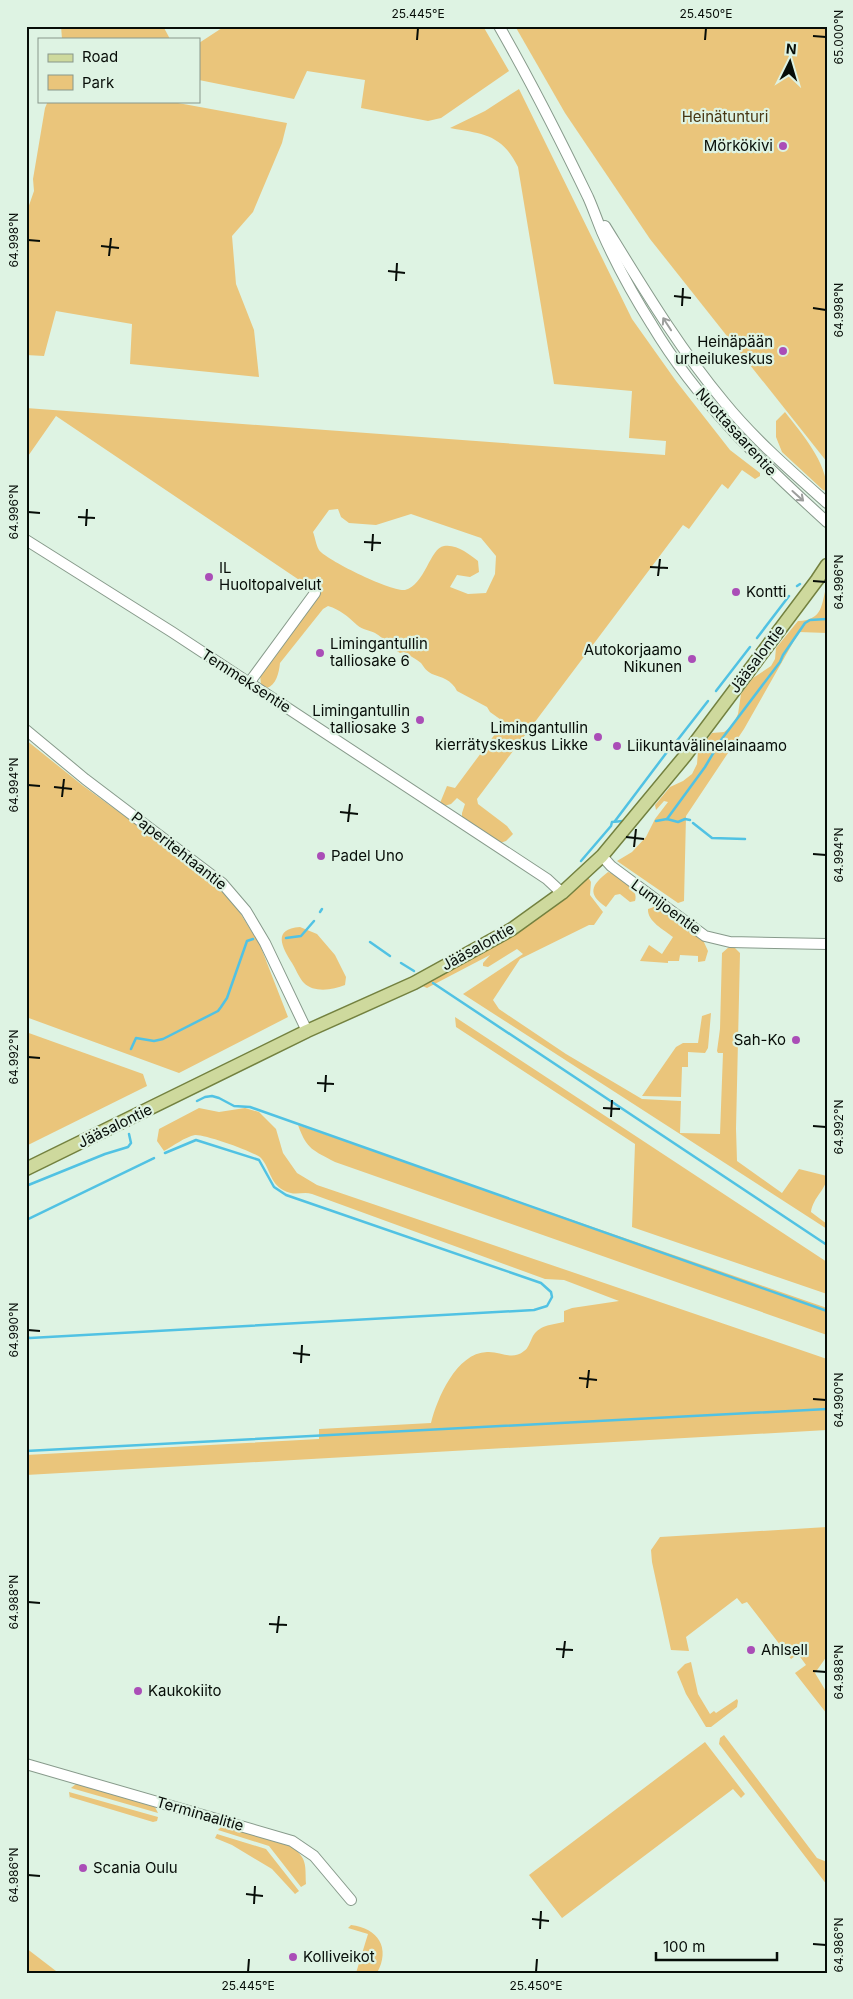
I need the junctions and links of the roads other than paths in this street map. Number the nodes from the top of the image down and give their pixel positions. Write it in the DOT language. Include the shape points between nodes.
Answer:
graph roads {
  1 [pos="499,26"];
  2 [pos="589,200"];
  3 [pos="827,503"];
  4 [pos="827,522"];
  5 [pos="26,540"];
  6 [pos="827,565"];
  7 [pos="822,576"];
  8 [pos="315,593"];
  9 [pos="249,683"];
  10 [pos="26,730"];
  11 [pos="602,856"];
  12 [pos="562,893"];
  13 [pos="827,944"];
  14 [pos="307,1031"];
  15 [pos="26,1169"];
  16 [pos="26,1764"];
  17 [pos="351,1900"];
  1 -- 2 [label="street, Nuottasaarentie"];
  3 -- 2 [label="street, Nuottasaarentie, one-way" via="754,436 724,403 690,359"];
  2 -- 4 [label="street, Nuottasaarentie, one-way" via="625,280 680,368 746,447"];
  5 -- 9 [label="street, Temmeksentie"];
  6 -- 7 [label="main road, Jääsalontie"];
  7 -- 11 [label="main road, Jääsalontie" via="685,756"];
  8 -- 9 [label="street"];
  9 -- 12 [label="street, Temmeksentie" via="547,879"];
  10 -- 14 [label="street, Paperitehtaantie" via="222,883 246,912 265,943"];
  11 -- 12 [label="main road, Jääsalontie"];
  11 -- 13 [label="street, Lumijoentie" via="705,936 730,942"];
  12 -- 14 [label="main road, Jääsalontie" via="512,929 414,983"];
  14 -- 15 [label="main road, Jääsalontie"];
  16 -- 17 [label="street, Terminaalitie" via="292,1841 314,1856"];
}
